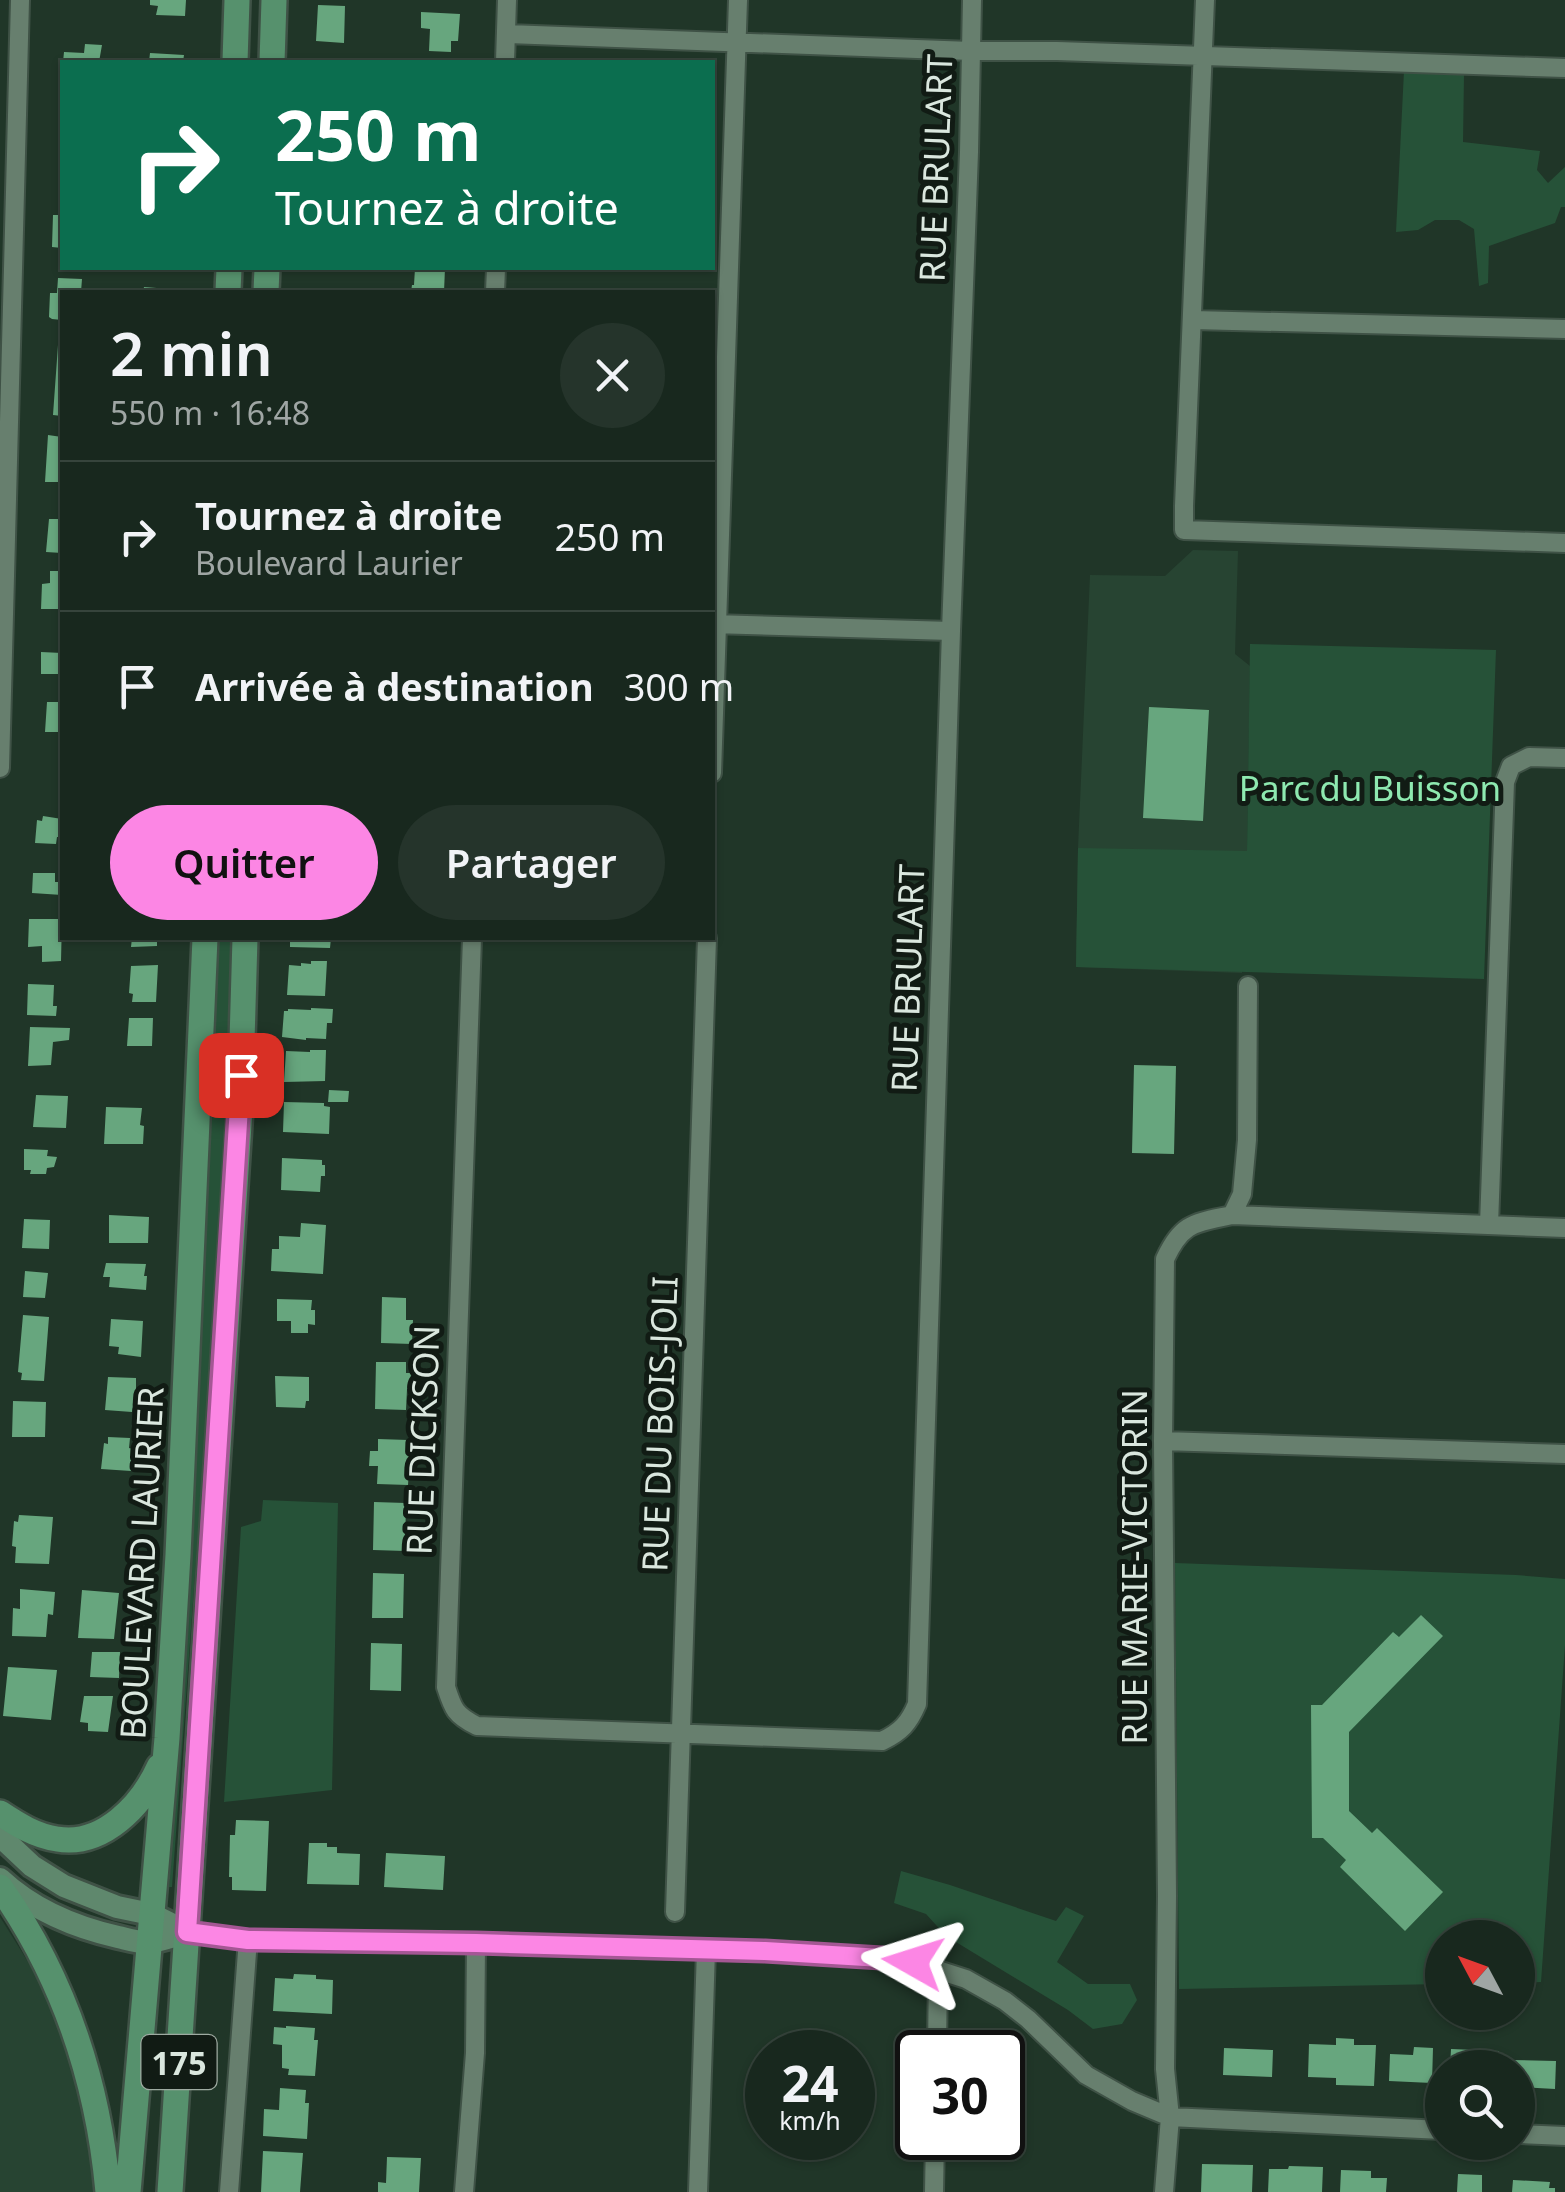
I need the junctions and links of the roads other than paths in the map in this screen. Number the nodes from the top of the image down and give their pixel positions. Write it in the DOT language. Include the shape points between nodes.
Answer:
graph roads {
  1 [pos="20,0"];
  2 [pos="236,0"];
  3 [pos="274,0"];
  4 [pos="507,0"];
  5 [pos="738,0"];
  6 [pos="972,0"];
  7 [pos="1205,0"];
  8 [pos="506,34"];
  9 [pos="736,41"];
  10 [pos="972,51"];
  11 [pos="1203,56"];
  12 [pos="235,60"];
  13 [pos="272,60"];
  14 [pos="505,60"];
  15 [pos="1565,68"];
  16 [pos="1193,320"];
  17 [pos="1565,329"];
  18 [pos="1565,543"];
  19 [pos="715,624"];
  20 [pos="951,631"];
  21 [pos="1565,758"];
  22 [pos="0,768"];
  23 [pos="205,940"];
  24 [pos="245,940"];
  25 [pos="472,940"];
  26 [pos="707,940"];
  27 [pos="1248,986"];
  28 [pos="1232,1215"];
  29 [pos="1489,1226"];
  30 [pos="1565,1228"];
  31 [pos="1164,1441"];
  32 [pos="1565,1454"];
  33 [pos="682,1734"];
  34 [pos="167,1738"];
  35 [pos="0,1813"];
  36 [pos="0,1836"];
  37 [pos="0,1878"];
  38 [pos="0,1887"];
  39 [pos="676,1912"];
  40 [pos="150,1914"];
  41 [pos="187,1932"];
  42 [pos="248,1940"];
  43 [pos="148,1942"];
  44 [pos="476,1943"];
  45 [pos="706,1950"];
  46 [pos="938,1969"];
  47 [pos="937,2030"];
  48 [pos="1170,2118"];
  49 [pos="1425,2129"];
  50 [pos="1535,2135"];
  51 [pos="1565,2136"];
  52 [pos="935,2160"];
  53 [pos="108,2192"];
  54 [pos="128,2192"];
  55 [pos="170,2192"];
  56 [pos="229,2192"];
  57 [pos="464,2192"];
  58 [pos="698,2192"];
  59 [pos="934,2192"];
  60 [pos="1164,2192"];
  1 -- 22 [label="street"];
  2 -- 12 [label="main road"];
  3 -- 13 [label="main road"];
  4 -- 8 [label="street"];
  5 -- 9 [label="street"];
  6 -- 10 [label="street, RUE BRULART"];
  7 -- 11 [label="street"];
  8 -- 9 [label="street"];
  8 -- 14 [label="street"];
  9 -- 10 [label="street"];
  9 -- 19 [label="street"];
  10 -- 11 [label="street"];
  10 -- 20 [label="street, RUE BRULART"];
  11 -- 15 [label="street"];
  11 -- 16 [label="street"];
  16 -- 17 [label="street"];
  16 -- 18 [label="street" via="1184,530"];
  19 -- 20 [label="street"];
  20 -- 33 [label="street, RUE BRULART" via="917,1704 900,1733 882,1741"];
  21 -- 29 [label="street" via="1529,756 1510,766 1505,782"];
  23 -- 34 [label="main road, BOULEVARD LAURIER / 175"];
  24 -- 41 [label="main road, BOULEVARD LAURIER / 175"];
  25 -- 33 [label="street, RUE DICKSON" via="446,1686 453,1710 477,1726"];
  26 -- 33 [label="street, RUE DU BOIS-JOLI"];
  27 -- 28 [label="street" via="1246,1140 1242,1194"];
  28 -- 29 [label="street"];
  28 -- 31 [label="street, RUE MARIE-VICTORIN" via="1192,1224 1165,1259"];
  29 -- 30 [label="street"];
  31 -- 32 [label="street"];
  31 -- 48 [label="street, RUE MARIE-VICTORIN" via="1164,2069"];
  33 -- 39 [label="street, RUE DU BOIS-JOLI"];
  34 -- 35 [label="main road" via="141,1799 96,1834 56,1839"];
  34 -- 40 [label="main road, BOULEVARD LAURIER / 175"];
  36 -- 40 [label="main road" via="64,1886"];
  37 -- 43 [label="main road" via="60,1918"];
  38 -- 53 [label="main road" via="71,2019 98,2114"];
  40 -- 41 [label="main road"];
  40 -- 43 [label="main road, BOULEVARD LAURIER / 175"];
  41 -- 42 [label="street"];
  41 -- 43 [label="main road"];
  41 -- 55 [label="main road, BOULEVARD LAURIER / 175"];
  42 -- 44 [label="street"];
  42 -- 56 [label="street"];
  43 -- 54 [label="main road, BOULEVARD LAURIER / 175"];
  44 -- 45 [label="street"];
  44 -- 57 [label="street"];
  45 -- 46 [label="street" via="882,1958"];
  45 -- 58 [label="street"];
  46 -- 47 [label="street"];
  46 -- 48 [label="street" via="1005,2001 1086,2075"];
  48 -- 49 [label="street"];
  48 -- 60 [label="street, RUE MARIE-VICTORIN"];
  50 -- 51 [label="street"];
  52 -- 59 [label="street"];
}
